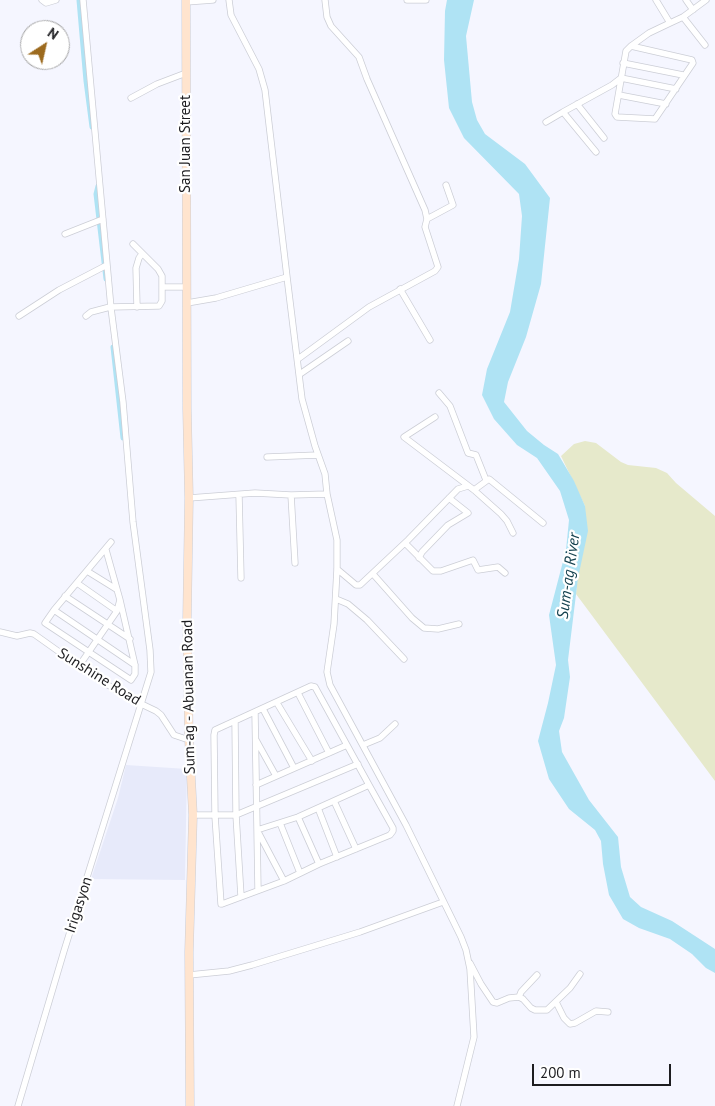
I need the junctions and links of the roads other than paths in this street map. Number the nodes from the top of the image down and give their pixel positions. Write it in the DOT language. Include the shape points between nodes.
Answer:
graph roads {
  1 [pos="42,0"];
  2 [pos="56,0"];
  3 [pos="83,0"];
  4 [pos="213,0"];
  5 [pos="229,0"];
  6 [pos="325,0"];
  7 [pos="407,0"];
  8 [pos="426,0"];
  9 [pos="656,0"];
  10 [pos="686,0"];
  11 [pos="705,0"];
  12 [pos="186,1"];
  13 [pos="693,10"];
  14 [pos="683,17"];
  15 [pos="670,23"];
  16 [pos="705,45"];
  17 [pos="631,46"];
  18 [pos="623,63"];
  19 [pos="186,73"];
  20 [pos="684,75"];
  21 [pos="621,78"];
  22 [pos="676,89"];
  23 [pos="618,95"];
  24 [pos="131,98"];
  25 [pos="578,104"];
  26 [pos="666,104"];
  27 [pos="563,112"];
  28 [pos="546,122"];
  29 [pos="604,138"];
  30 [pos="596,152"];
  31 [pos="446,186"];
  32 [pos="102,219"];
  33 [pos="427,219"];
  34 [pos="65,234"];
  35 [pos="133,244"];
  36 [pos="142,254"];
  37 [pos="105,267"];
  38 [pos="287,278"];
  39 [pos="162,287"];
  40 [pos="187,287"];
  41 [pos="400,289"];
  42 [pos="187,303"];
  43 [pos="109,307"];
  44 [pos="137,307"];
  45 [pos="20,316"];
  46 [pos="86,316"];
  47 [pos="430,340"];
  48 [pos="348,341"];
  49 [pos="298,359"];
  50 [pos="300,374"];
  51 [pos="439,393"];
  52 [pos="435,416"];
  53 [pos="318,455"];
  54 [pos="267,457"];
  55 [pos="486,480"];
  56 [pos="468,486"];
  57 [pos="474,490"];
  58 [pos="327,494"];
  59 [pos="239,495"];
  60 [pos="291,495"];
  61 [pos="189,498"];
  62 [pos="449,498"];
  63 [pos="543,523"];
  64 [pos="513,533"];
  65 [pos="111,542"];
  66 [pos="405,543"];
  67 [pos="106,550"];
  68 [pos="419,558"];
  69 [pos="295,562"];
  70 [pos="337,569"];
  71 [pos="87,570"];
  72 [pos="505,573"];
  73 [pos="373,574"];
  74 [pos="241,578"];
  75 [pos="77,583"];
  76 [pos="116,589"];
  77 [pos="65,596"];
  78 [pos="336,599"];
  79 [pos="120,600"];
  80 [pos="54,610"];
  81 [pos="117,611"];
  82 [pos="459,624"];
  83 [pos="108,625"];
  84 [pos="0,632"];
  85 [pos="98,639"];
  86 [pos="130,639"];
  87 [pos="88,652"];
  88 [pos="404,659"];
  89 [pos="135,664"];
  90 [pos="79,666"];
  91 [pos="298,694"];
  92 [pos="277,703"];
  93 [pos="140,704"];
  94 [pos="263,710"];
  95 [pos="255,713"];
  96 [pos="235,721"];
  97 [pos="395,724"];
  98 [pos="255,738"];
  99 [pos="189,740"];
  100 [pos="363,745"];
  101 [pos="347,746"];
  102 [pos="330,753"];
  103 [pos="312,761"];
  104 [pos="358,764"];
  105 [pos="294,768"];
  106 [pos="276,776"];
  107 [pos="256,785"];
  108 [pos="369,785"];
  109 [pos="334,801"];
  110 [pos="256,808"];
  111 [pos="318,808"];
  112 [pos="193,815"];
  113 [pos="236,815"];
  114 [pos="215,816"];
  115 [pos="298,817"];
  116 [pos="280,823"];
  117 [pos="257,830"];
  118 [pos="356,848"];
  119 [pos="337,857"];
  120 [pos="319,864"];
  121 [pos="300,872"];
  122 [pos="284,880"];
  123 [pos="258,890"];
  124 [pos="241,896"];
  125 [pos="443,902"];
  126 [pos="468,960"];
  127 [pos="580,974"];
  128 [pos="537,975"];
  129 [pos="189,976"];
  130 [pos="519,997"];
  131 [pos="556,1002"];
  132 [pos="608,1012"];
  133 [pos="18,1106"];
  134 [pos="190,1106"];
  135 [pos="457,1106"];
  1 -- 2 [label="street" via="46,3"];
  3 -- 32 [label="street, Irigasyon"];
  4 -- 12 [label="street"];
  5 -- 38 [label="street" via="231,15 259,68 265,90"];
  6 -- 33 [label="street" via="331,26 359,57"];
  7 -- 8 [label="street"];
  9 -- 15 [label="street"];
  10 -- 13 [label="street"];
  11 -- 13 [label="street"];
  12 -- 19 [label="main road, San Juan Street"];
  13 -- 14 [label="street"];
  14 -- 15 [label="street"];
  14 -- 16 [label="street"];
  15 -- 17 [label="street"];
  17 -- 18 [label="street" via="626,50"];
  17 -- 20 [label="street" via="692,60"];
  18 -- 20 [label="street"];
  18 -- 21 [label="street"];
  19 -- 24 [label="street"];
  19 -- 40 [label="main road, San Juan Street"];
  20 -- 22 [label="street"];
  21 -- 22 [label="street"];
  21 -- 23 [label="street"];
  21 -- 25 [label="street"];
  22 -- 26 [label="street"];
  23 -- 26 [label="street"];
  23 -- 26 [label="street" via="617,116 656,119"];
  25 -- 27 [label="street"];
  25 -- 29 [label="street"];
  27 -- 28 [label="street"];
  27 -- 30 [label="street"];
  31 -- 33 [label="street" via="453,205"];
  32 -- 34 [label="street"];
  32 -- 37 [label="street, Irigasyon"];
  33 -- 41 [label="street" via="425,227 437,269"];
  35 -- 36 [label="street"];
  36 -- 39 [label="street" via="158,269"];
  36 -- 44 [label="street" via="136,268"];
  37 -- 43 [label="street, Irigasyon"];
  37 -- 45 [label="street" via="59,290"];
  38 -- 42 [label="street"];
  38 -- 49 [label="street"];
  39 -- 40 [label="street"];
  39 -- 44 [label="street" via="163,298 159,306"];
  40 -- 42 [label="main road, Sum-ag - Abuanan Road"];
  41 -- 47 [label="street"];
  41 -- 49 [label="street" via="369,307"];
  42 -- 61 [label="main road, Sum-ag - Abuanan Road"];
  43 -- 44 [label="street"];
  43 -- 46 [label="street"];
  43 -- 93 [label="street, Irigasyon" via="123,402 133,522 150,650 151,672"];
  48 -- 50 [label="street"];
  49 -- 50 [label="street"];
  50 -- 53 [label="street" via="302,399"];
  51 -- 55 [label="street" via="450,406 468,453 476,455"];
  52 -- 56 [label="street" via="404,436"];
  53 -- 54 [label="street"];
  53 -- 58 [label="street" via="325,474"];
  55 -- 57 [label="street"];
  55 -- 63 [label="street" via="489,479"];
  56 -- 57 [label="street"];
  56 -- 62 [label="street" via="458,489"];
  57 -- 64 [label="street" via="505,517"];
  58 -- 60 [label="street"];
  58 -- 70 [label="street" via="337,540"];
  59 -- 60 [label="street"];
  59 -- 61 [label="street"];
  59 -- 74 [label="street"];
  60 -- 69 [label="street"];
  61 -- 99 [label="main road, Sum-ag - Abuanan Road"];
  62 -- 66 [label="street"];
  62 -- 68 [label="street" via="468,513 448,525"];
  65 -- 67 [label="street"];
  66 -- 68 [label="street"];
  66 -- 73 [label="street"];
  67 -- 71 [label="street"];
  67 -- 76 [label="street"];
  68 -- 72 [label="street" via="434,572 473,560 478,570 498,568"];
  70 -- 73 [label="street" via="358,586"];
  70 -- 78 [label="street"];
  71 -- 75 [label="street"];
  71 -- 76 [label="street"];
  73 -- 82 [label="street" via="424,628 438,629"];
  75 -- 77 [label="street"];
  75 -- 81 [label="street"];
  76 -- 79 [label="street"];
  77 -- 80 [label="street"];
  77 -- 83 [label="street"];
  78 -- 88 [label="street" via="348,604 369,622"];
  78 -- 100 [label="street" via="327,672 330,685"];
  79 -- 81 [label="street"];
  79 -- 86 [label="street"];
  80 -- 85 [label="street"];
  80 -- 87 [label="street" via="46,624"];
  81 -- 83 [label="street"];
  83 -- 85 [label="street"];
  83 -- 86 [label="street"];
  84 -- 90 [label="street, Sunshine Road" via="17,636 34,634"];
  85 -- 87 [label="street"];
  85 -- 89 [label="street"];
  86 -- 89 [label="street"];
  87 -- 89 [label="street" via="131,680"];
  87 -- 90 [label="street"];
  90 -- 93 [label="street, Sunshine Road"];
  91 -- 92 [label="street"];
  91 -- 101 [label="street" via="315,687"];
  91 -- 102 [label="street"];
  92 -- 94 [label="street"];
  92 -- 103 [label="street"];
  93 -- 99 [label="street, Sunshine Road" via="161,715 176,736"];
  93 -- 133 [label="street, Irigasyon"];
  94 -- 95 [label="street"];
  94 -- 105 [label="street"];
  95 -- 96 [label="street"];
  95 -- 98 [label="street"];
  96 -- 113 [label="street"];
  96 -- 114 [label="street" via="215,730"];
  97 -- 100 [label="street" via="380,738"];
  98 -- 106 [label="street"];
  98 -- 107 [label="street"];
  99 -- 112 [label="main road, Sum-ag - Abuanan Road"];
  100 -- 125 [label="street"];
  101 -- 102 [label="street"];
  101 -- 104 [label="street"];
  102 -- 103 [label="street"];
  103 -- 105 [label="street"];
  104 -- 108 [label="street"];
  104 -- 110 [label="street"];
  105 -- 106 [label="street"];
  106 -- 107 [label="street"];
  107 -- 110 [label="street"];
  108 -- 109 [label="street"];
  108 -- 118 [label="street" via="393,832"];
  109 -- 111 [label="street"];
  109 -- 118 [label="street"];
  110 -- 113 [label="street"];
  110 -- 117 [label="street"];
  111 -- 115 [label="street"];
  111 -- 119 [label="street"];
  112 -- 114 [label="street"];
  112 -- 129 [label="main road, Sum-ag - Abuanan Road"];
  113 -- 114 [label="street"];
  113 -- 124 [label="street"];
  114 -- 124 [label="street" via="220,903"];
  115 -- 116 [label="street"];
  115 -- 120 [label="street"];
  116 -- 117 [label="street"];
  116 -- 121 [label="street"];
  117 -- 122 [label="street"];
  117 -- 123 [label="street"];
  118 -- 119 [label="street"];
  119 -- 120 [label="street"];
  120 -- 121 [label="street"];
  121 -- 122 [label="street"];
  122 -- 123 [label="street"];
  123 -- 124 [label="street"];
  125 -- 126 [label="street" via="461,937"];
  125 -- 129 [label="street" via="252,965"];
  126 -- 130 [label="street" via="493,1002"];
  126 -- 135 [label="street" via="474,1037"];
  127 -- 131 [label="street"];
  128 -- 130 [label="street"];
  129 -- 134 [label="main road, Sum-ag - Abuanan Road"];
  130 -- 131 [label="street" via="534,1010 547,1010"];
  131 -- 132 [label="street" via="570,1024 596,1010"];
}
